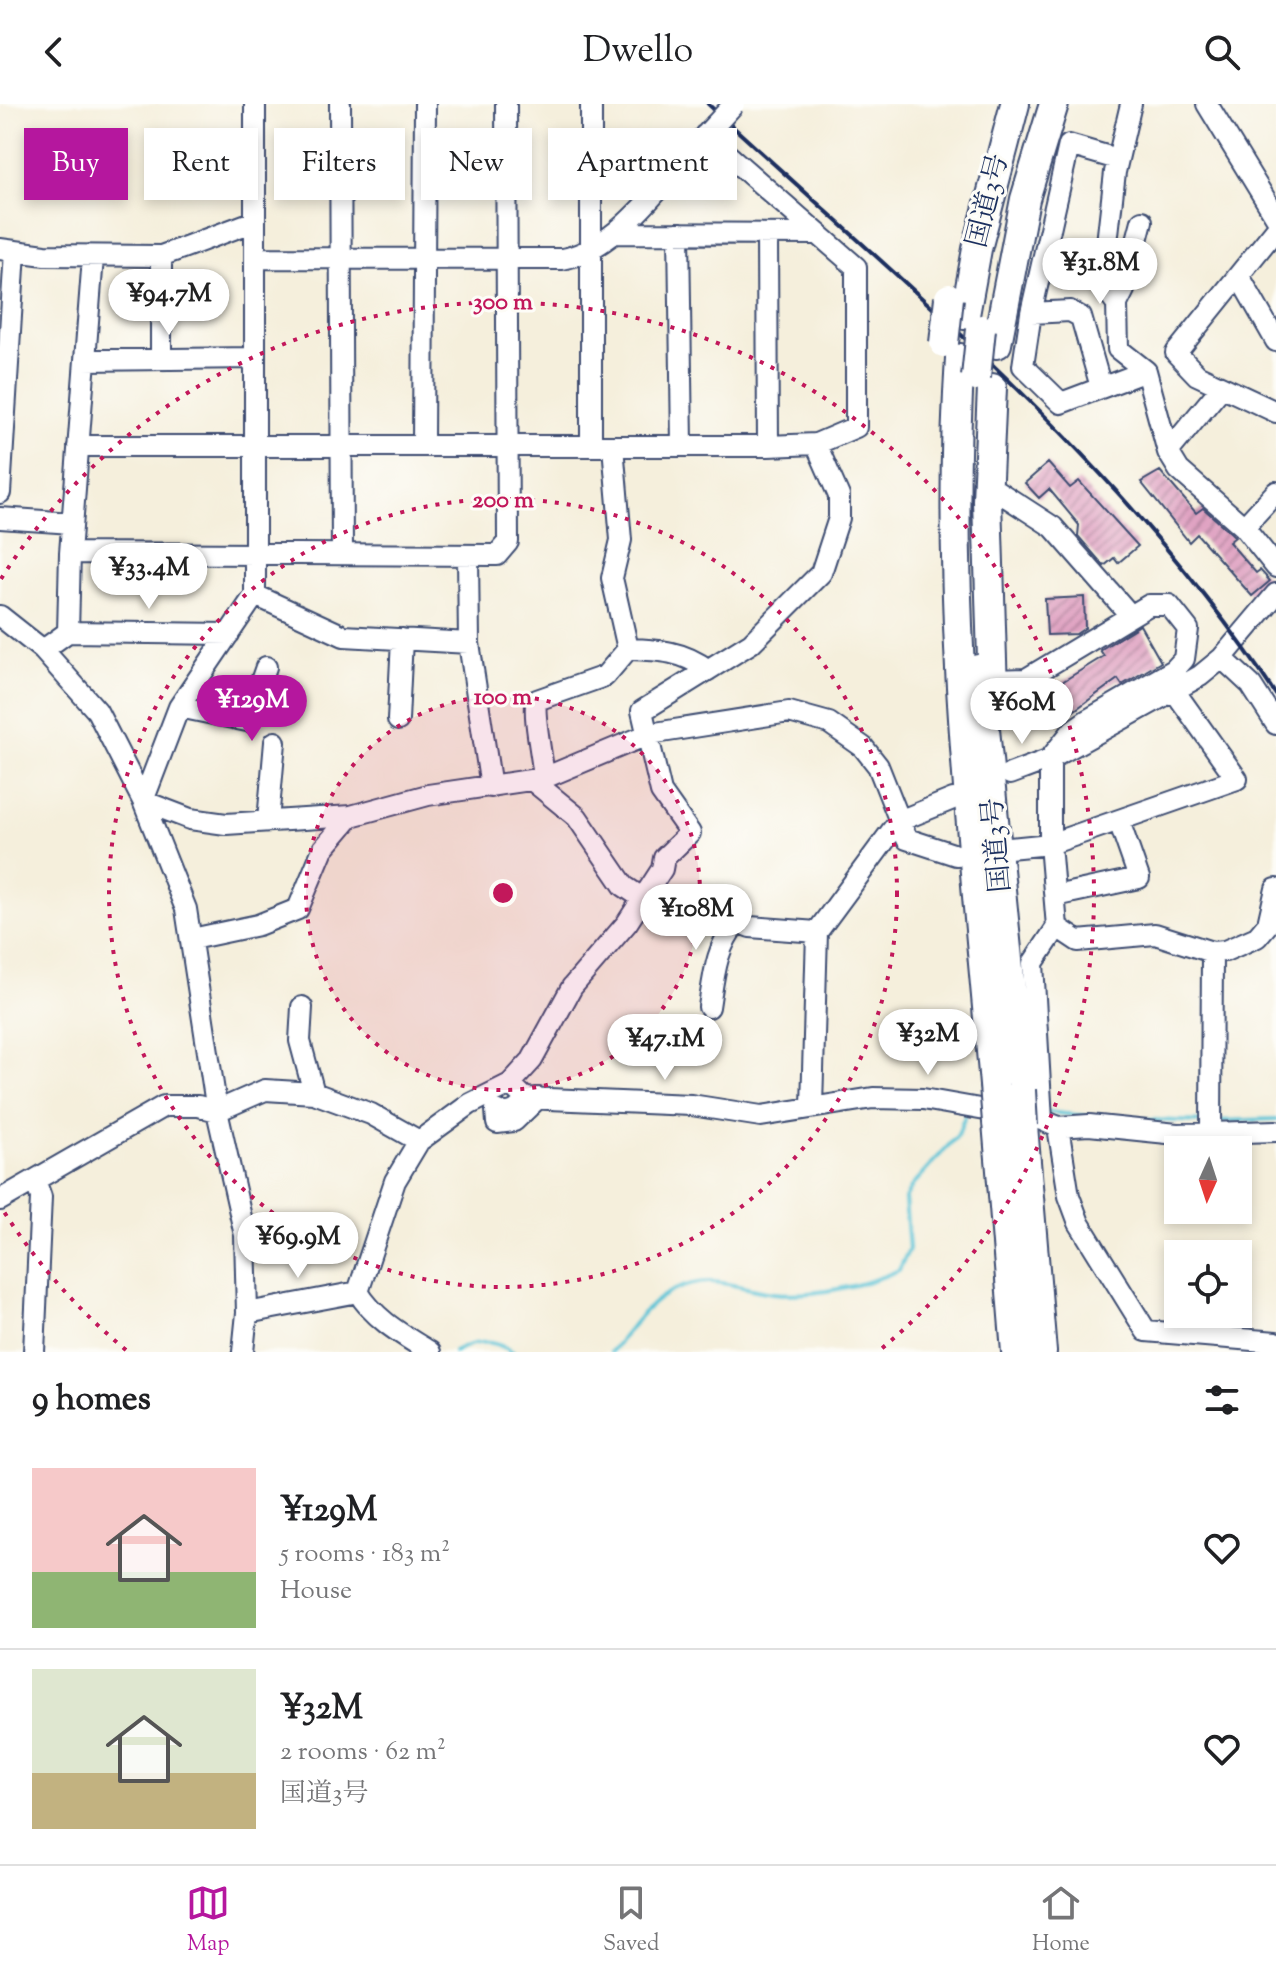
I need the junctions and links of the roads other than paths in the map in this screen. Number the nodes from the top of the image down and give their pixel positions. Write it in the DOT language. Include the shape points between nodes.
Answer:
graph roads {
  1 [pos="255,104"];
  2 [pos="340,104"];
  3 [pos="425,104"];
  4 [pos="506,104"];
  5 [pos="591,104"];
  6 [pos="734,104"];
  7 [pos="996,104"];
  8 [pos="1015,104"];
  9 [pos="1036,104"];
  10 [pos="1054,104"];
  11 [pos="1131,104"];
  12 [pos="1207,104"];
  13 [pos="712,128"];
  14 [pos="737,156"];
  15 [pos="1117,159"];
  16 [pos="646,200"];
  17 [pos="1276,217"];
  18 [pos="255,221"];
  19 [pos="1142,221"];
  20 [pos="1276,229"];
  21 [pos="616,233"];
  22 [pos="679,233"];
  23 [pos="767,234"];
  24 [pos="818,234"];
  25 [pos="593,248"];
  26 [pos="8,250"];
  27 [pos="161,256"];
  28 [pos="424,256"];
  29 [pos="93,257"];
  30 [pos="343,257"];
  31 [pos="255,258"];
  32 [pos="507,260"];
  33 [pos="1239,276"];
  34 [pos="1117,304"];
  35 [pos="1031,313"];
  36 [pos="973,322"];
  37 [pos="1276,341"];
  38 [pos="254,358"];
  39 [pos="161,359"];
  40 [pos="85,360"];
  41 [pos="968,366"];
  42 [pos="1146,371"];
  43 [pos="1101,387"];
  44 [pos="1221,388"];
  45 [pos="1276,412"];
  46 [pos="816,444"];
  47 [pos="423,445"];
  48 [pos="509,445"];
  49 [pos="682,445"];
  50 [pos="78,446"];
  51 [pos="342,446"];
  52 [pos="591,446"];
  53 [pos="613,446"];
  54 [pos="768,446"];
  55 [pos="254,447"];
  56 [pos="1168,452"];
  57 [pos="988,485"];
  58 [pos="1276,492"];
  59 [pos="0,493"];
  60 [pos="0,518"];
  61 [pos="72,523"];
  62 [pos="1244,527"];
  63 [pos="70,553"];
  64 [pos="342,554"];
  65 [pos="256,555"];
  66 [pos="468,555"];
  67 [pos="1276,567"];
  68 [pos="1276,594"];
  69 [pos="255,595"];
  70 [pos="1130,615"];
  71 [pos="0,616"];
  72 [pos="68,632"];
  73 [pos="229,634"];
  74 [pos="402,639"];
  75 [pos="469,643"];
  76 [pos="628,649"];
  77 [pos="43,650"];
  78 [pos="1222,658"];
  79 [pos="266,667"];
  80 [pos="708,670"];
  81 [pos="993,680"];
  82 [pos="1173,689"];
  83 [pos="179,707"];
  84 [pos="398,720"];
  85 [pos="1276,724"];
  86 [pos="649,734"];
  87 [pos="978,738"];
  88 [pos="275,742"];
  89 [pos="1050,759"];
  90 [pos="1010,774"];
  91 [pos="539,780"];
  92 [pos="491,787"];
  93 [pos="953,799"];
  94 [pos="143,801"];
  95 [pos="351,816"];
  96 [pos="268,821"];
  97 [pos="899,821"];
  98 [pos="1119,821"];
  99 [pos="1050,844"];
  100 [pos="986,852"];
  101 [pos="1276,889"];
  102 [pos="1055,896"];
  103 [pos="642,898"];
  104 [pos="737,922"];
  105 [pos="1057,927"];
  106 [pos="817,932"];
  107 [pos="192,939"];
  108 [pos="1212,952"];
  109 [pos="302,1007"];
  110 [pos="709,1007"];
  111 [pos="510,1084"];
  112 [pos="314,1093"];
  113 [pos="812,1106"];
  114 [pos="217,1111"];
  115 [pos="1030,1124"];
  116 [pos="1276,1131"];
  117 [pos="1211,1132"];
  118 [pos="419,1141"];
  119 [pos="35,1180"];
  120 [pos="0,1200"];
  121 [pos="358,1292"];
  122 [pos="247,1313"];
  123 [pos="1276,1342"];
  124 [pos="1175,1343"];
  125 [pos="34,1352"];
  126 [pos="243,1352"];
  127 [pos="430,1352"];
  128 [pos="1016,1352"];
  129 [pos="1042,1352"];
  1 -- 18 [label="street"];
  2 -- 30 [label="street"];
  3 -- 28 [label="street"];
  4 -- 32 [label="street"];
  5 -- 25 [label="street"];
  6 -- 13 [label="street, bridge"];
  7 -- 36 [label="highway" via="978,166"];
  8 -- 36 [label="highway, 国道3号" via="977,249"];
  9 -- 36 [label="highway, 国道3号"];
  10 -- 36 [label="highway" via="1025,199"];
  11 -- 15 [label="street"];
  12 -- 17 [label="street"];
  14 -- 24 [label="street"];
  15 -- 34 [label="street" via="1106,289"];
  15 -- 35 [label="street" via="1069,145"];
  16 -- 21 [label="street"];
  18 -- 27 [label="street"];
  18 -- 31 [label="street"];
  19 -- 34 [label="street"];
  20 -- 33 [label="street"];
  21 -- 22 [label="street"];
  21 -- 25 [label="street"];
  22 -- 23 [label="street"];
  22 -- 49 [label="street"];
  23 -- 24 [label="street"];
  23 -- 54 [label="street"];
  24 -- 46 [label="street" via="856,267 856,427"];
  25 -- 32 [label="street" via="562,259"];
  25 -- 52 [label="street"];
  26 -- 29 [label="street"];
  26 -- 59 [label="street"];
  27 -- 29 [label="street"];
  27 -- 39 [label="street"];
  28 -- 30 [label="street"];
  28 -- 32 [label="street"];
  28 -- 47 [label="street"];
  29 -- 40 [label="street"];
  30 -- 31 [label="street"];
  30 -- 51 [label="street"];
  31 -- 38 [label="street"];
  32 -- 48 [label="street"];
  33 -- 37 [label="street"];
  33 -- 44 [label="street" via="1176,353 1197,375"];
  34 -- 42 [label="street" via="1118,349"];
  35 -- 43 [label="street" via="1070,311 1081,317"];
  35 -- 43 [label="street" via="1023,366 1061,403"];
  36 -- 41 [label="highway, bridge"];
  36 -- 41 [label="highway"];
  38 -- 39 [label="street"];
  38 -- 55 [label="street"];
  39 -- 40 [label="street"];
  40 -- 50 [label="street"];
  41 -- 57 [label="highway"];
  41 -- 87 [label="highway, 国道3号"];
  41 -- 87 [label="highway" via="935,504 952,705"];
  42 -- 43 [label="street"];
  42 -- 56 [label="street"];
  44 -- 45 [label="street"];
  44 -- 56 [label="street"];
  46 -- 54 [label="street"];
  46 -- 80 [label="street" via="839,496 839,518 825,564 751,643"];
  47 -- 48 [label="street"];
  47 -- 51 [label="street"];
  48 -- 52 [label="street"];
  48 -- 66 [label="street" via="508,542 497,555"];
  49 -- 53 [label="street"];
  49 -- 54 [label="street"];
  50 -- 55 [label="street"];
  50 -- 61 [label="street"];
  51 -- 55 [label="street"];
  51 -- 64 [label="street"];
  52 -- 53 [label="street"];
  53 -- 76 [label="street" via="621,540 612,578"];
  55 -- 65 [label="street"];
  56 -- 62 [label="street" via="1179,470"];
  57 -- 70 [label="street" via="1053,527"];
  57 -- 81 [label="highway"];
  58 -- 62 [label="street"];
  60 -- 61 [label="street"];
  61 -- 63 [label="street"];
  62 -- 67 [label="street"];
  63 -- 65 [label="street"];
  63 -- 72 [label="street"];
  64 -- 65 [label="street"];
  64 -- 66 [label="street"];
  65 -- 69 [label="street"];
  66 -- 75 [label="street"];
  68 -- 78 [label="street"];
  69 -- 73 [label="street"];
  69 -- 74 [label="street" via="344,636"];
  70 -- 81 [label="street" via="1026,679"];
  70 -- 89 [label="street" via="1149,605 1176,610 1188,629 1184,659 1073,730"];
  71 -- 77 [label="street"];
  72 -- 73 [label="street"];
  72 -- 77 [label="street"];
  73 -- 83 [label="street"];
  74 -- 75 [label="street"];
  74 -- 84 [label="street"];
  75 -- 92 [label="street"];
  76 -- 80 [label="street" via="675,652"];
  76 -- 91 [label="street" via="605,676 537,700"];
  77 -- 94 [label="street" via="97,711"];
  78 -- 82 [label="street"];
  78 -- 85 [label="street" via="1251,685"];
  79 -- 83 [label="street" via="247,721"];
  80 -- 86 [label="street" via="642,711"];
  81 -- 87 [label="highway"];
  82 -- 89 [label="street"];
  82 -- 98 [label="street" via="1237,779"];
  83 -- 94 [label="street"];
  86 -- 91 [label="street"];
  86 -- 97 [label="street" via="789,712 810,715 863,747 878,766"];
  86 -- 103 [label="street" via="661,792 690,833 664,858"];
  87 -- 100 [label="highway, 国道3号"];
  88 -- 96 [label="street"];
  89 -- 90 [label="street"];
  89 -- 99 [label="street"];
  91 -- 92 [label="street"];
  91 -- 103 [label="street" via="577,817 612,873"];
  92 -- 95 [label="street" via="428,795"];
  93 -- 97 [label="street"];
  94 -- 96 [label="street" via="190,819 226,824"];
  94 -- 107 [label="street" via="186,909"];
  95 -- 96 [label="street"];
  95 -- 107 [label="street" via="323,849 298,909 258,925"];
  97 -- 100 [label="street" via="907,839 956,855"];
  97 -- 106 [label="street"];
  98 -- 99 [label="street"];
  98 -- 102 [label="street" via="1139,878"];
  99 -- 100 [label="street"];
  99 -- 102 [label="street"];
  100 -- 115 [label="highway, 国道3号, bridge" via="1008,1087"];
  101 -- 108 [label="street" via="1268,924 1257,937"];
  102 -- 105 [label="street"];
  103 -- 104 [label="street" via="657,908"];
  103 -- 111 [label="street" via="572,987 532,1060"];
  104 -- 106 [label="street"];
  104 -- 110 [label="street" via="717,955"];
  105 -- 108 [label="street" via="1078,941 1155,934"];
  105 -- 115 [label="street" via="1033,963"];
  106 -- 113 [label="street"];
  107 -- 114 [label="street"];
  108 -- 117 [label="street"];
  109 -- 112 [label="street" via="302,1053"];
  111 -- 113 [label="street" via="533,1098 691,1105 761,1116"];
  111 -- 118 [label="street" via="470,1104"];
  112 -- 114 [label="street" via="265,1090"];
  112 -- 118 [label="street" via="371,1114"];
  113 -- 115 [label="street" via="873,1098 923,1099"];
  114 -- 119 [label="street" via="164,1106"];
  114 -- 122 [label="street" via="245,1235"];
  115 -- 117 [label="street"];
  115 -- 124 [label="street" via="1079,1223 1146,1331"];
  115 -- 128 [label="highway, 国道3号"];
  115 -- 129 [label="highway, 国道3号"];
  116 -- 117 [label="street"];
  118 -- 121 [label="street" via="395,1181"];
  119 -- 120 [label="street"];
  119 -- 125 [label="street" via="41,1197"];
  121 -- 122 [label="street"];
  121 -- 127 [label="street" via="393,1329"];
  122 -- 126 [label="street"];
  123 -- 124 [label="street"];
}
